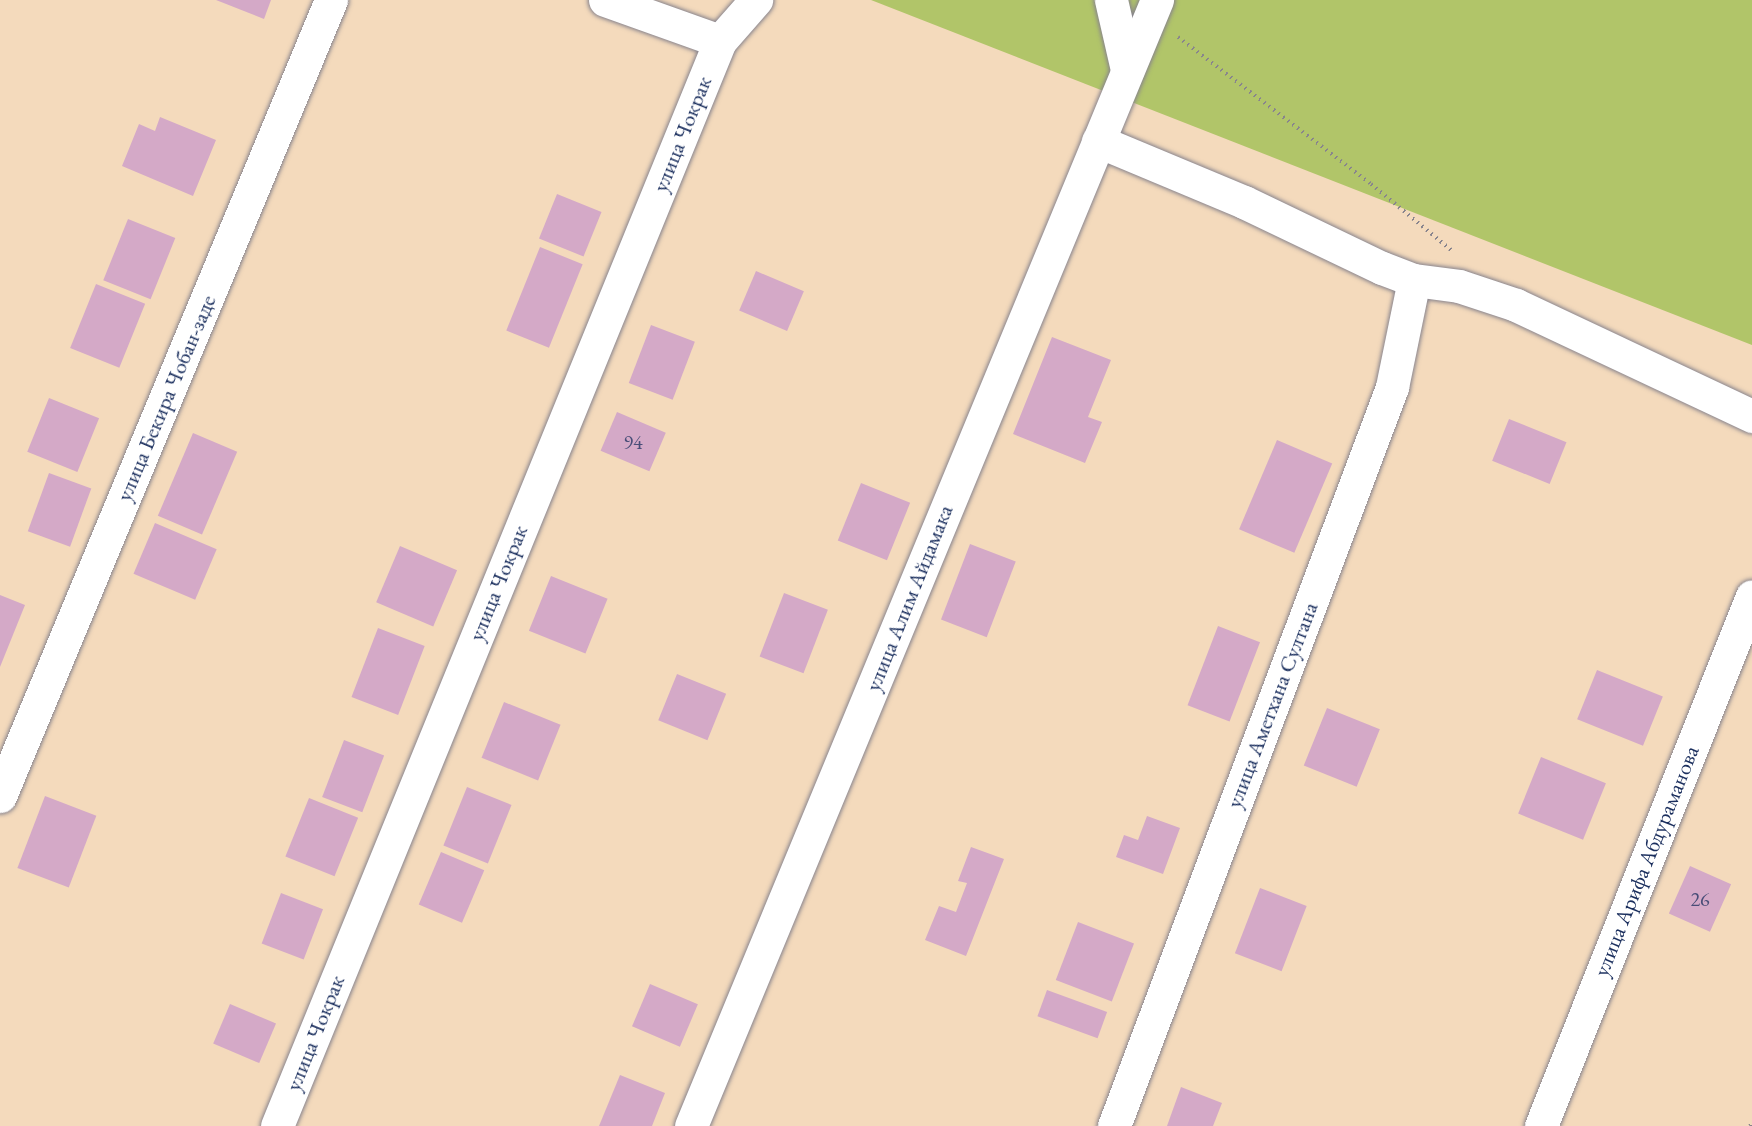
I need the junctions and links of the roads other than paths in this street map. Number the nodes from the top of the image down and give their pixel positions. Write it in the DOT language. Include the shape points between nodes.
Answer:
graph roads {
  1 [pos="332,0"];
  2 [pos="606,0"];
  3 [pos="756,0"];
  4 [pos="1111,0"];
  5 [pos="1154,8"];
  6 [pos="720,41"];
  7 [pos="1127,70"];
  8 [pos="1098,141"];
  9 [pos="1414,279"];
  10 [pos="1752,416"];
  11 [pos="1752,596"];
  12 [pos="0,796"];
  13 [pos="277,1126"];
  14 [pos="691,1126"];
  15 [pos="1114,1126"];
  16 [pos="1540,1126"];
  1 -- 12 [label="street, улица Бекира Чобан-заде"];
  2 -- 6 [label="street"];
  3 -- 6 [label="street, улица Чокрак"];
  4 -- 7 [label="street"];
  5 -- 7 [label="street, улица Алим Айдамака"];
  6 -- 13 [label="street, улица Чокрак"];
  7 -- 8 [label="street, улица Алим Айдамака"];
  8 -- 9 [label="street"];
  8 -- 14 [label="street, улица Алим Айдамака"];
  9 -- 10 [label="street" via="1459,286 1516,304"];
  9 -- 15 [label="street, улица Аметхана Султана" via="1392,387"];
  11 -- 16 [label="street, улица Арифа Абдураманова"];
}
